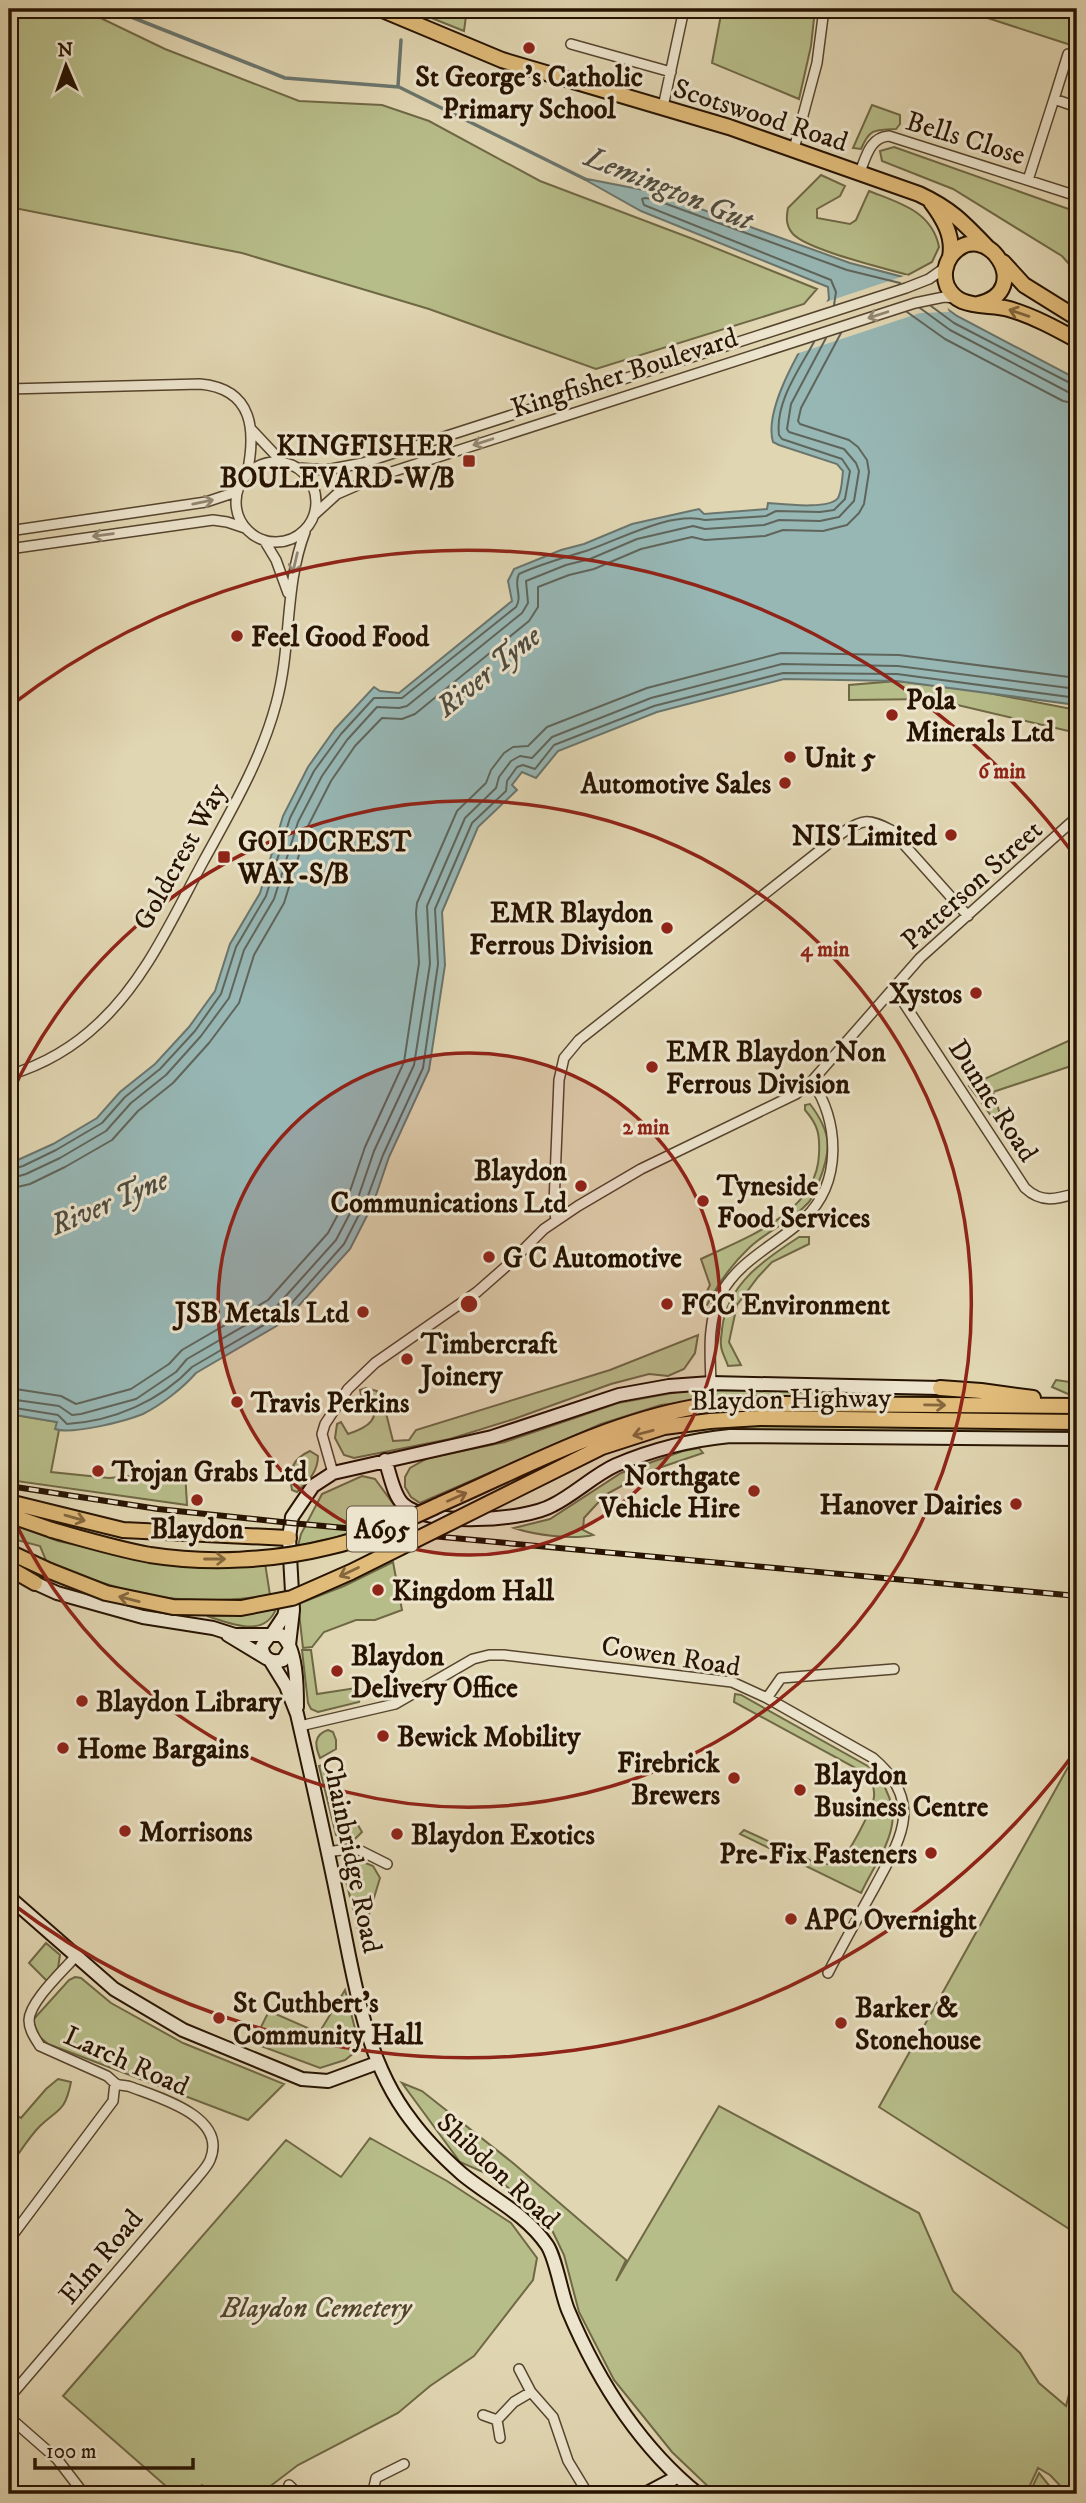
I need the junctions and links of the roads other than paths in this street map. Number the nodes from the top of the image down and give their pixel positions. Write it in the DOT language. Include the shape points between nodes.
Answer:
graph roads {
  1 [pos="380,9"];
  2 [pos="684,9"];
  3 [pos="824,9"];
  4 [pos="571,44"];
  5 [pos="1068,54"];
  6 [pos="671,72"];
  7 [pos="1054,99"];
  8 [pos="663,107"];
  9 [pos="1077,107"];
  10 [pos="794,149"];
  11 [pos="860,172"];
  12 [pos="1028,180"];
  13 [pos="1077,196"];
  14 [pos="928,198"];
  15 [pos="987,247"];
  16 [pos="1002,261"];
  17 [pos="944,266"];
  18 [pos="951,298"];
  19 [pos="978,304"];
  20 [pos="1077,318"];
  21 [pos="1077,340"];
  22 [pos="9,389"];
  23 [pos="252,430"];
  24 [pos="283,463"];
  25 [pos="298,468"];
  26 [pos="247,474"];
  27 [pos="239,487"];
  28 [pos="315,514"];
  29 [pos="247,529"];
  30 [pos="9,531"];
  31 [pos="305,532"];
  32 [pos="264,540"];
  33 [pos="9,549"];
  34 [pos="289,595"];
  35 [pos="1077,817"];
  36 [pos="968,916"];
  37 [pos="894,988"];
  38 [pos="9,1075"];
  39 [pos="812,1081"];
  40 [pos="1077,1192"];
  41 [pos="556,1221"];
  42 [pos="711,1383"];
  43 [pos="940,1388"];
  44 [pos="1077,1406"];
  45 [pos="1077,1422"];
  46 [pos="1077,1439"];
  47 [pos="386,1460"];
  48 [pos="333,1473"];
  49 [pos="9,1502"];
  50 [pos="9,1516"];
  51 [pos="289,1538"];
  52 [pos="9,1552"];
  53 [pos="9,1568"];
  54 [pos="35,1583"];
  55 [pos="290,1590"];
  56 [pos="225,1632"];
  57 [pos="271,1634"];
  58 [pos="289,1647"];
  59 [pos="269,1660"];
  60 [pos="894,1669"];
  61 [pos="767,1698"];
  62 [pos="299,1720"];
  63 [pos="327,1852"];
  64 [pos="387,1864"];
  65 [pos="10,1901"];
  66 [pos="75,1957"];
  67 [pos="828,1973"];
  68 [pos="377,2063"];
  69 [pos="115,2084"];
  70 [pos="211,2134"];
  71 [pos="9,2240"];
  72 [pos="519,2369"];
  73 [pos="531,2392"];
  74 [pos="9,2402"];
  75 [pos="483,2415"];
  76 [pos="9,2417"];
  77 [pos="496,2420"];
  78 [pos="500,2438"];
  79 [pos="404,2464"];
  80 [pos="677,2477"];
  81 [pos="289,2485"];
  82 [pos="84,2494"];
  83 [pos="298,2494"];
  84 [pos="378,2494"];
  85 [pos="588,2494"];
  86 [pos="645,2494"];
  87 [pos="698,2494"];
  1 -- 8 [label="main road, Scotswood Road" via="502,60"];
  2 -- 6 [label="street"];
  3 -- 10 [label="street" via="817,63"];
  4 -- 6 [label="street"];
  5 -- 7 [label="street"];
  6 -- 8 [label="street"];
  7 -- 9 [label="street"];
  7 -- 12 [label="street"];
  8 -- 10 [label="main road, Scotswood Road"];
  10 -- 11 [label="main road, Scotswood Road"];
  11 -- 12 [label="street, Bells Close" via="874,143 887,136"];
  11 -- 14 [label="main road, Scotswood Road"];
  12 -- 13 [label="street, Bells Close"];
  14 -- 15 [label="main road, Scotswood Road" via="956,215"];
  14 -- 17 [label="main road" via="950,236"];
  15 -- 16 [label="main road"];
  15 -- 17 [label="main road" via="970,244 959,248"];
  16 -- 19 [label="main road" via="1005,274 999,291"];
  16 -- 20 [label="main road" via="1024,285"];
  17 -- 18 [label="main road"];
  17 -- 25 [label="street, Kingfisher Boulevard" via="906,288 350,466"];
  18 -- 19 [label="main road"];
  18 -- 28 [label="street, Kingfisher Boulevard, one-way" via="915,303 361,482 337,494"];
  21 -- 19 [label="main road, one-way" via="1018,312"];
  22 -- 23 [label="street" via="209,385 242,404"];
  23 -- 24 [label="street"];
  23 -- 26 [label="street"];
  24 -- 25 [label="street"];
  24 -- 26 [label="street" via="268,463"];
  25 -- 28 [label="street" via="315,491"];
  26 -- 27 [label="street"];
  27 -- 29 [label="street" via="237,511"];
  30 -- 27 [label="street, one-way" via="206,502"];
  28 -- 31 [label="street"];
  29 -- 32 [label="street"];
  29 -- 33 [label="street, one-way" via="213,520"];
  31 -- 32 [label="street" via="281,542"];
  31 -- 34 [label="street, one-way"];
  32 -- 34 [label="street"];
  34 -- 38 [label="street, Goldcrest Way" via="283,674 269,729 169,926 131,986 100,1022 63,1052"];
  35 -- 36 [label="street, Patterson Street"];
  36 -- 37 [label="street, Patterson Street"];
  36 -- 41 [label="street" via="891,830 859,821 842,833 579,1040 564,1058 559,1080"];
  37 -- 39 [label="street, Patterson Street"];
  37 -- 40 [label="street, Dunne Road" via="1025,1188 1047,1200"];
  39 -- 41 [label="street, Patterson Street" via="783,1102 641,1169"];
  39 -- 42 [label="street" via="831,1118 834,1150 829,1174 804,1219 742,1267 722,1292 712,1321"];
  41 -- 48 [label="street, Patterson Street" via="477,1292 375,1363 348,1389 322,1434"];
  42 -- 43 [label="main road"];
  42 -- 47 [label="main road" via="619,1395 492,1437"];
  43 -- 44 [label="main road"];
  50 -- 44 [label="main road, Blaydon Highway / A695, one-way, bridge" via="151,1555 240,1559 301,1553 404,1521 617,1427 661,1413 725,1404"];
  45 -- 52 [label="main road, Blaydon Highway / A695, one-way, bridge" via="760,1418 664,1427 602,1447 292,1598 241,1608 173,1608 106,1593"];
  46 -- 47 [label="main road" via="730,1436 689,1440 614,1466 551,1507 497,1520 414,1513 401,1503"];
  47 -- 48 [label="main road"];
  48 -- 51 [label="main road" via="313,1486 298,1506"];
  49 -- 51 [label="main road, one-way" via="123,1530"];
  51 -- 55 [label="main road"];
  53 -- 54 [label="main road"];
  54 -- 56 [label="main road" via="117,1612"];
  55 -- 57 [label="main road" via="284,1616"];
  55 -- 58 [label="main road"];
  56 -- 57 [label="main road"];
  56 -- 59 [label="main road"];
  57 -- 58 [label="main road" via="285,1637"];
  57 -- 59 [label="main road" via="261,1646"];
  58 -- 59 [label="main road" via="283,1660"];
  58 -- 62 [label="main road"];
  59 -- 62 [label="main road, Chainbridge Road" via="286,1686"];
  60 -- 61 [label="street" via="780,1678"];
  61 -- 62 [label="street, Cowen Road" via="724,1680 489,1655 473,1659 395,1704"];
  61 -- 67 [label="street, Cowen Road" via="873,1758 894,1779 903,1804 902,1837"];
  62 -- 63 [label="main road, Chainbridge Road"];
  63 -- 64 [label="street" via="355,1848"];
  63 -- 68 [label="main road, Chainbridge Road"];
  65 -- 66 [label="main road"];
  66 -- 68 [label="main road" via="114,1989 183,2030 302,2079 328,2081"];
  66 -- 69 [label="street, Larch Road" via="33,2007 31,2030 40,2046 107,2076"];
  68 -- 80 [label="main road, Shibdon Road" via="410,2119 429,2141 462,2174 514,2211 548,2246 584,2348 636,2429"];
  69 -- 70 [label="street, Larch Road" via="195,2114"];
  69 -- 71 [label="street" via="113,2101"];
  70 -- 74 [label="street, Elm Road" via="210,2162"];
  72 -- 73 [label="street"];
  73 -- 77 [label="street"];
  73 -- 85 [label="street" via="553,2417 568,2462"];
  75 -- 77 [label="street"];
  76 -- 82 [label="street" via="57,2459"];
  77 -- 78 [label="street"];
  79 -- 84 [label="street" via="376,2478"];
  80 -- 86 [label="main road"];
  80 -- 87 [label="main road, Shibdon Road"];
  81 -- 83 [label="street"];
}
